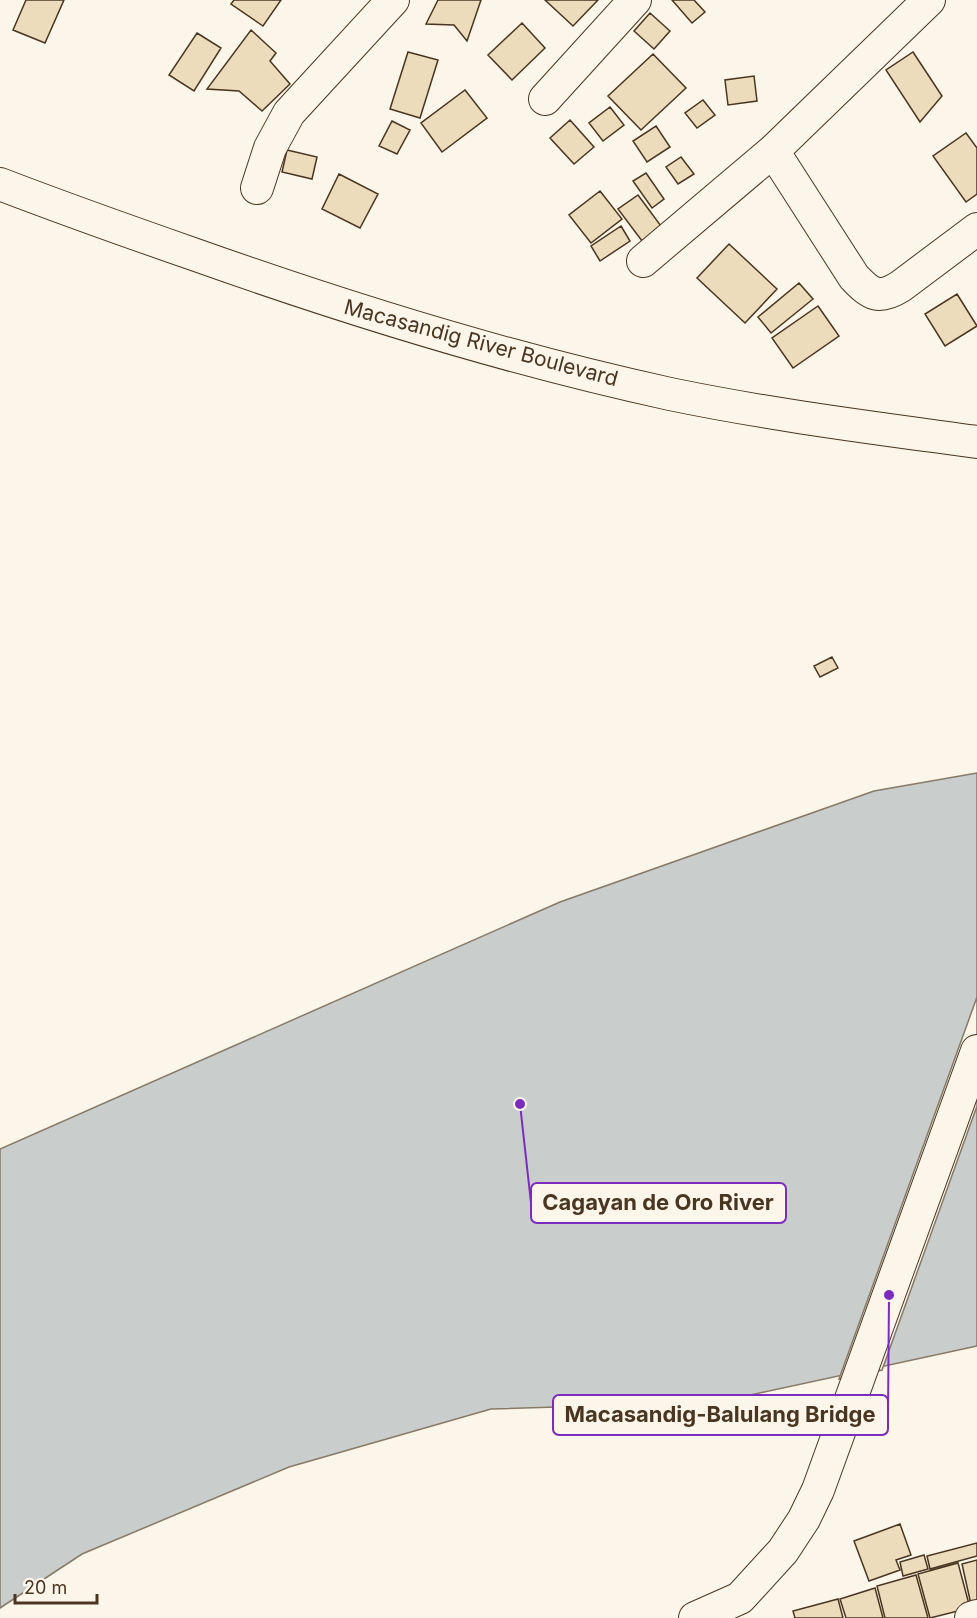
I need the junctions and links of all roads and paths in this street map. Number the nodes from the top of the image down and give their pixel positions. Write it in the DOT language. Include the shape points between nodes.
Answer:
graph roads {
  1 [pos="393,0"];
  2 [pos="635,0"];
  3 [pos="928,0"];
  4 [pos="545,99"];
  5 [pos="773,151"];
  6 [pos="0,183"];
  7 [pos="257,188"];
  8 [pos="977,229"];
  9 [pos="643,261"];
  10 [pos="977,442"];
  11 [pos="977,1051"];
  12 [pos="977,1616"];
  13 [pos="695,1618"];
  14 [pos="970,1618"];
  1 -- 7 [label="street" via="290,113 270,148"];
  2 -- 4 [label="street"];
  3 -- 5 [label="street"];
  5 -- 8 [label="street" via="854,277 877,295 889,294"];
  5 -- 9 [label="street"];
  6 -- 10 [label="street, Macasandig River Boulevard" via="358,311 518,356 670,394"];
  11 -- 13 [label="street" via="818,1490 804,1519 783,1551 740,1598"];
  12 -- 14 [label="street"];
}
